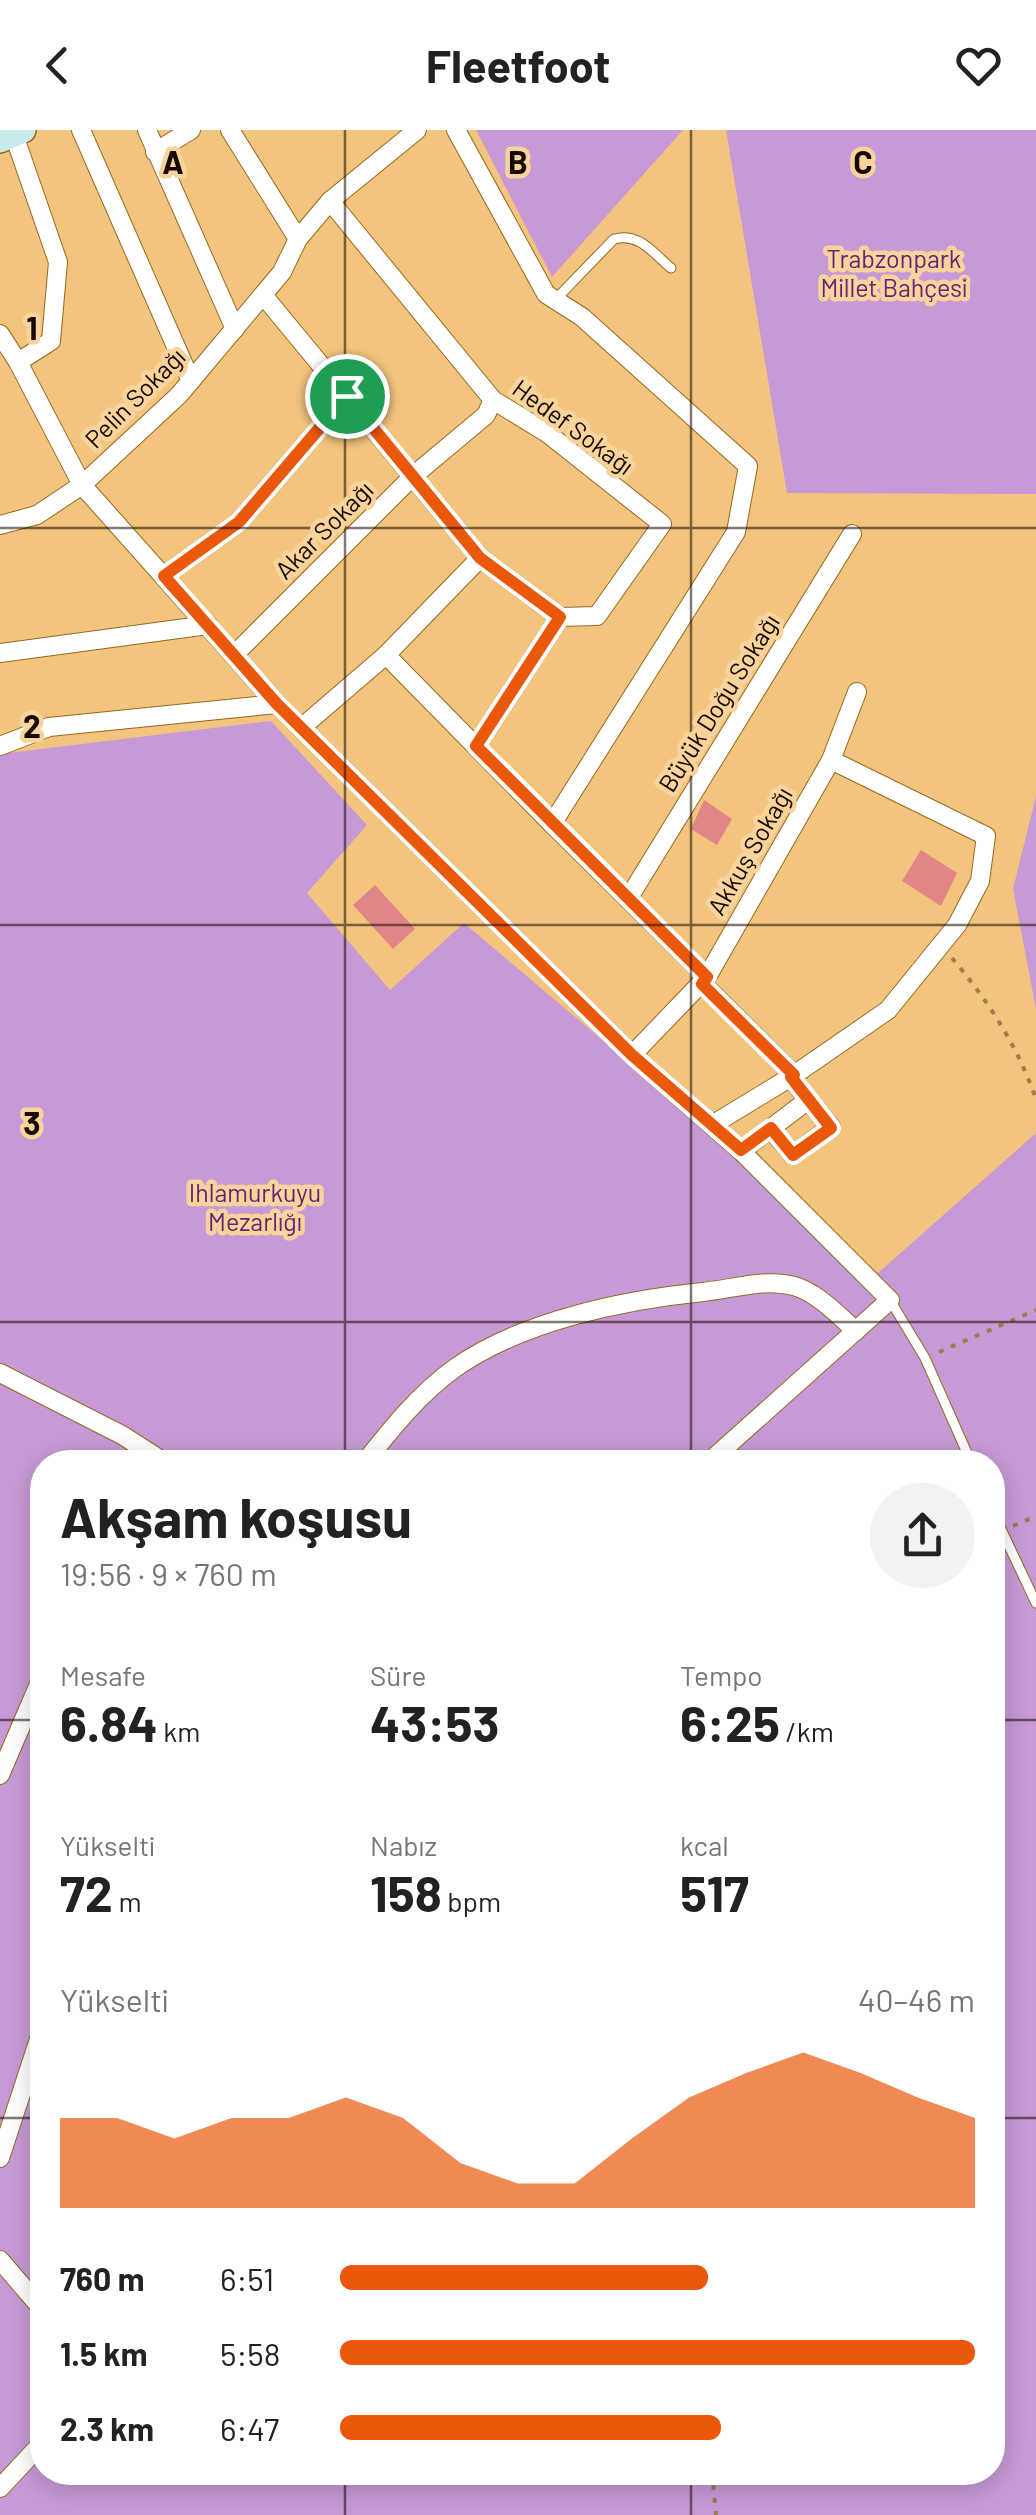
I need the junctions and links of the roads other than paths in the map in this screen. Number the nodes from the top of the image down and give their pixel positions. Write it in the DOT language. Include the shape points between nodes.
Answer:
graph roads {
  1 [pos="81,130"];
  2 [pos="148,130"];
  3 [pos="191,130"];
  4 [pos="230,130"];
  5 [pos="417,130"];
  6 [pos="456,130"];
  7 [pos="12,135"];
  8 [pos="156,152"];
  9 [pos="330,202"];
  10 [pos="298,239"];
  11 [pos="671,268"];
  12 [pos="263,294"];
  13 [pos="555,300"];
  14 [pos="234,329"];
  15 [pos="0,334"];
  16 [pos="18,362"];
  17 [pos="191,381"];
  18 [pos="347,396"];
  19 [pos="493,400"];
  20 [pos="413,476"];
  21 [pos="82,485"];
  22 [pos="0,525"];
  23 [pos="852,534"];
  24 [pos="480,558"];
  25 [pos="164,576"];
  26 [pos="560,617"];
  27 [pos="208,625"];
  28 [pos="0,652"];
  29 [pos="234,655"];
  30 [pos="386,655"];
  31 [pos="856,692"];
  32 [pos="277,704"];
  33 [pos="302,728"];
  34 [pos="0,746"];
  35 [pos="476,746"];
  36 [pos="831,760"];
  37 [pos="552,824"];
  38 [pos="628,899"];
  39 [pos="704,980"];
  40 [pos="632,1055"];
  41 [pos="792,1076"];
  42 [pos="808,1100"];
  43 [pos="712,1125"];
  44 [pos="771,1128"];
  45 [pos="741,1150"];
  46 [pos="890,1300"];
  47 [pos="856,1331"];
  48 [pos="0,1372"];
  49 [pos="136,1450"];
  50 [pos="375,1450"];
  51 [pos="723,1450"];
  52 [pos="966,1450"];
  53 [pos="1005,1536"];
  54 [pos="1036,1603"];
  55 [pos="30,1705"];
  56 [pos="0,1774"];
  57 [pos="30,2067"];
  58 [pos="0,2158"];
  59 [pos="0,2260"];
  60 [pos="30,2295"];
  61 [pos="30,2455"];
  62 [pos="0,2488"];
  1 -- 17 [label="street"];
  2 -- 8 [label="street"];
  3 -- 8 [label="street"];
  4 -- 10 [label="street"];
  5 -- 9 [label="street, Pelin Sokağı"];
  6 -- 13 [label="street"];
  7 -- 16 [label="street" via="58,262 50,342"];
  8 -- 14 [label="street"];
  9 -- 10 [label="street, Pelin Sokağı"];
  9 -- 19 [label="street, Hedef Sokağı"];
  10 -- 12 [label="street, Pelin Sokağı"];
  11 -- 13 [label="lane" via="636,238 620,237"];
  12 -- 14 [label="street, Pelin Sokağı"];
  12 -- 18 [label="street"];
  13 -- 37 [label="street" via="748,466 736,532"];
  14 -- 17 [label="street, Pelin Sokağı"];
  15 -- 16 [label="street"];
  16 -- 21 [label="street"];
  17 -- 21 [label="street, Pelin Sokağı"];
  18 -- 20 [label="street"];
  18 -- 25 [label="street" via="239,522"];
  19 -- 20 [label="street, Akar Sokağı" via="486,415"];
  19 -- 26 [label="street, Hedef Sokağı" via="547,433 662,524 597,616"];
  20 -- 24 [label="street"];
  20 -- 29 [label="street, Akar Sokağı"];
  21 -- 22 [label="street" via="37,515"];
  21 -- 25 [label="street, Pelin Sokağı"];
  23 -- 38 [label="street, Büyük Doğu Sokağı"];
  24 -- 26 [label="street"];
  24 -- 30 [label="street"];
  25 -- 27 [label="street, Pelin Sokağı"];
  26 -- 35 [label="street"];
  27 -- 28 [label="street"];
  27 -- 29 [label="street, Pelin Sokağı"];
  29 -- 32 [label="street, Pelin Sokağı"];
  30 -- 33 [label="street"];
  30 -- 35 [label="street"];
  31 -- 36 [label="street, Akkuş Sokağı"];
  32 -- 33 [label="street, Pelin Sokağı"];
  32 -- 34 [label="street" via="48,727"];
  33 -- 40 [label="street, Pelin Sokağı"];
  35 -- 37 [label="street"];
  36 -- 39 [label="street, Akkuş Sokağı"];
  36 -- 41 [label="street" via="986,836 980,881 958,925 888,1010"];
  37 -- 38 [label="street"];
  38 -- 39 [label="street"];
  39 -- 40 [label="street, Akkuş Sokağı"];
  39 -- 41 [label="street"];
  40 -- 43 [label="street, Pelin Sokağı"];
  41 -- 42 [label="street"];
  41 -- 43 [label="street"];
  42 -- 44 [label="street"];
  42 -- 44 [label="street" via="831,1128 793,1155"];
  43 -- 45 [label="street, Pelin Sokağı"];
  44 -- 45 [label="street"];
  45 -- 46 [label="street, Pelin Sokağı"];
  46 -- 47 [label="street"];
  46 -- 52 [label="lane" via="925,1358"];
  47 -- 50 [label="street" via="816,1297 772,1282 638,1298 534,1328 456,1368 405,1412"];
  47 -- 51 [label="street"];
  48 -- 49 [label="street" via="122,1435"];
  53 -- 54 [label="lane"];
  55 -- 56 [label="street"];
  57 -- 58 [label="street"];
  59 -- 60 [label="street"];
  61 -- 62 [label="street"];
}
